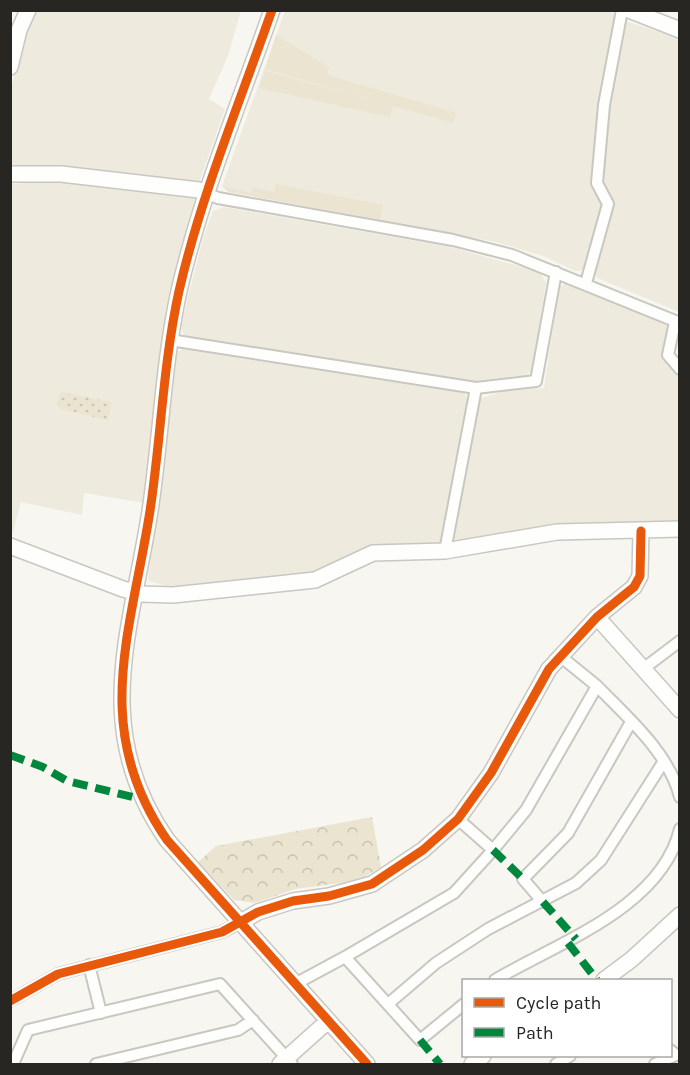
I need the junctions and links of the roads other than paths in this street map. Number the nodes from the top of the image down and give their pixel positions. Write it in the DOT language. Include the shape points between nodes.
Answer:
graph roads {
  1 [pos="28,10"];
  2 [pos="272,10"];
  3 [pos="622,10"];
  4 [pos="629,10"];
  5 [pos="680,30"];
  6 [pos="10,67"];
  7 [pos="10,174"];
  8 [pos="208,194"];
  9 [pos="556,272"];
  10 [pos="586,283"];
  11 [pos="677,322"];
  12 [pos="170,340"];
  13 [pos="680,369"];
  14 [pos="476,388"];
  15 [pos="680,529"];
  16 [pos="641,531"];
  17 [pos="10,546"];
  18 [pos="446,551"];
  19 [pos="135,592"];
  20 [pos="597,616"];
  21 [pos="680,641"];
  22 [pos="560,656"];
  23 [pos="643,669"];
  24 [pos="597,686"];
  25 [pos="678,706"];
  26 [pos="631,722"];
  27 [pos="664,761"];
  28 [pos="680,797"];
  29 [pos="458,819"];
  30 [pos="680,829"];
  31 [pos="494,850"];
  32 [pos="543,902"];
  33 [pos="680,915"];
  34 [pos="241,922"];
  35 [pos="345,957"];
  36 [pos="89,965"];
  37 [pos="499,979"];
  38 [pos="607,979"];
  39 [pos="295,984"];
  40 [pos="10,1001"];
  41 [pos="388,1004"];
  42 [pos="462,1006"];
  43 [pos="101,1012"];
  44 [pos="253,1020"];
  45 [pos="328,1022"];
  46 [pos="672,1057"];
  47 [pos="286,1063"];
  48 [pos="13,1065"];
  49 [pos="96,1065"];
  50 [pos="367,1065"];
  51 [pos="656,1065"];
  1 -- 6 [label="street"];
  2 -- 8 [label="street"];
  3 -- 10 [label="street" via="604,105 597,183 608,204"];
  4 -- 5 [label="street"];
  7 -- 8 [label="street" via="61,174"];
  8 -- 9 [label="street" via="453,240 512,255"];
  8 -- 12 [label="street" via="186,263"];
  9 -- 10 [label="street"];
  9 -- 14 [label="street" via="536,381"];
  10 -- 11 [label="street"];
  11 -- 13 [label="street" via="668,356"];
  12 -- 14 [label="street"];
  12 -- 19 [label="street" via="150,509"];
  14 -- 18 [label="street"];
  15 -- 16 [label="street"];
  16 -- 18 [label="street" via="557,532"];
  16 -- 20 [label="street" via="640,576 634,587"];
  17 -- 19 [label="street"];
  18 -- 19 [label="street" via="373,553 315,580 172,595"];
  19 -- 34 [label="street" via="120,710 132,775 141,799 166,840"];
  20 -- 22 [label="street"];
  20 -- 23 [label="street"];
  21 -- 23 [label="street"];
  22 -- 24 [label="street"];
  22 -- 29 [label="street" via="532,697 491,773"];
  23 -- 25 [label="street"];
  24 -- 26 [label="street"];
  24 -- 31 [label="street" via="526,810"];
  26 -- 27 [label="street"];
  26 -- 32 [label="street" via="568,833 523,879"];
  27 -- 28 [label="street"];
  27 -- 32 [label="street" via="601,860 576,883"];
  29 -- 31 [label="street"];
  29 -- 34 [label="street" via="423,850 372,884 293,901"];
  30 -- 37 [label="street" via="661,872 621,907 576,939"];
  31 -- 35 [label="street" via="454,893"];
  32 -- 41 [label="street" via="470,940"];
  33 -- 38 [label="street"];
  34 -- 36 [label="street" via="222,932"];
  34 -- 39 [label="street"];
  35 -- 39 [label="street"];
  35 -- 41 [label="street"];
  36 -- 40 [label="street" via="58,974"];
  36 -- 43 [label="street"];
  39 -- 45 [label="street"];
  41 -- 42 [label="street" via="420,1040"];
  43 -- 44 [label="street" via="220,984"];
  43 -- 48 [label="street" via="28,1030"];
  44 -- 47 [label="street"];
  44 -- 49 [label="street" via="238,1030"];
  45 -- 47 [label="street"];
  45 -- 50 [label="street"];
  46 -- 51 [label="street"];
}
